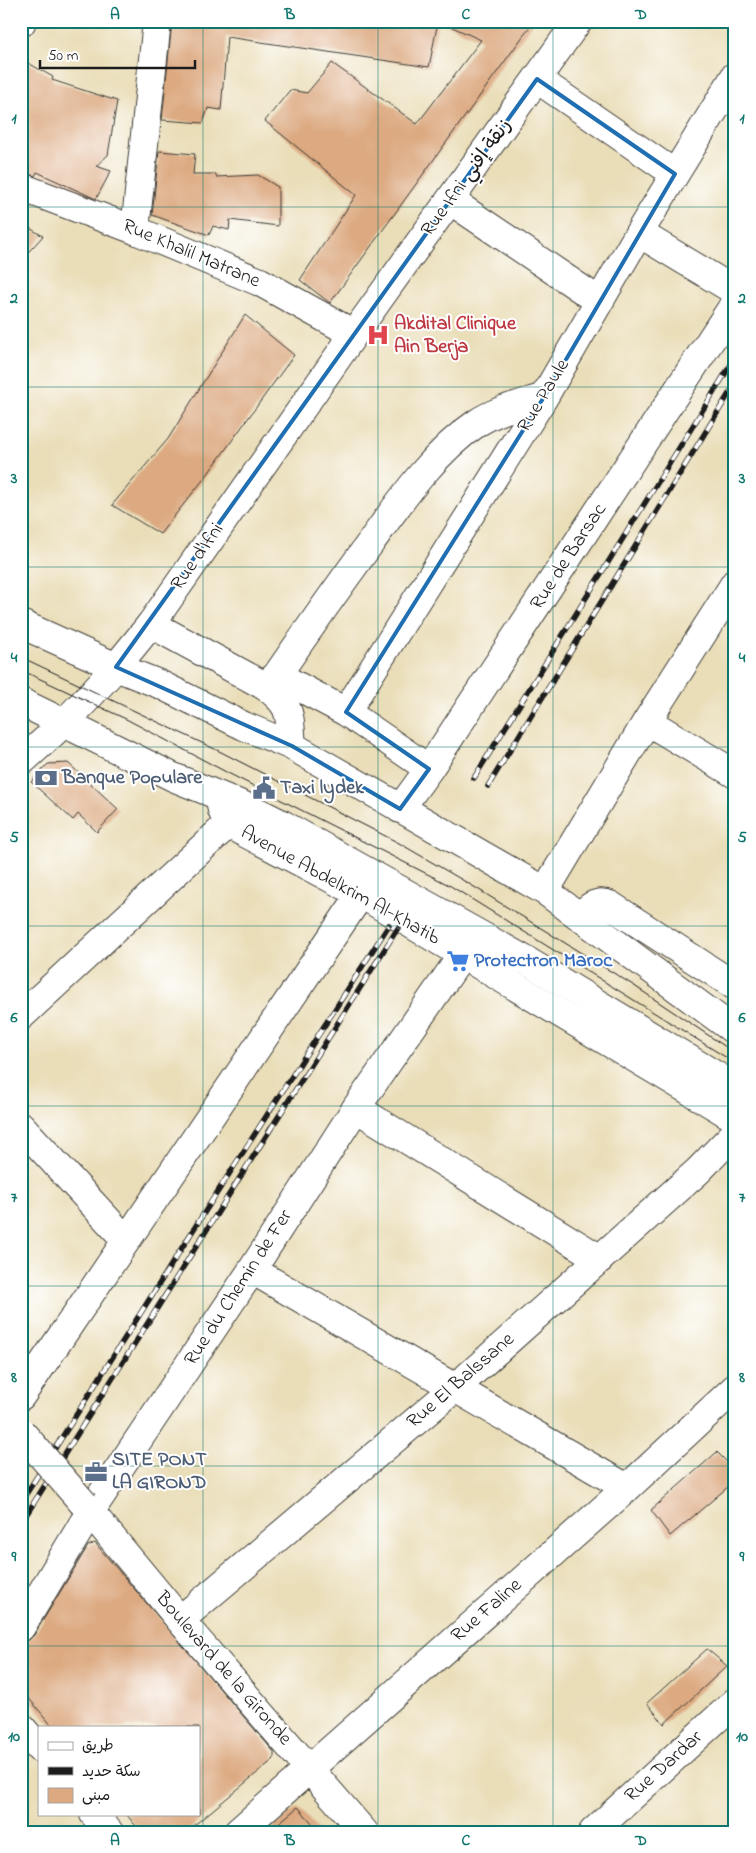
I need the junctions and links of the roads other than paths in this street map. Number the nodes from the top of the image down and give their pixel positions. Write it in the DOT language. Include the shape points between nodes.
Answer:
graph roads {
  1 [pos="157,21"];
  2 [pos="578,21"];
  3 [pos="735,76"];
  4 [pos="537,79"];
  5 [pos="675,174"];
  6 [pos="21,187"];
  7 [pos="451,200"];
  8 [pos="135,230"];
  9 [pos="639,234"];
  10 [pos="735,290"];
  11 [pos="599,301"];
  12 [pos="735,303"];
  13 [pos="354,334"];
  14 [pos="544,397"];
  15 [pos="735,583"];
  16 [pos="21,624"];
  17 [pos="151,624"];
  18 [pos="116,667"];
  19 [pos="271,681"];
  20 [pos="21,702"];
  21 [pos="346,712"];
  22 [pos="647,721"];
  23 [pos="64,723"];
  24 [pos="292,746"];
  25 [pos="21,762"];
  26 [pos="429,769"];
  27 [pos="735,774"];
  28 [pos="219,796"];
  29 [pos="400,809"];
  30 [pos="228,824"];
  31 [pos="545,891"];
  32 [pos="361,894"];
  33 [pos="581,916"];
  34 [pos="463,954"];
  35 [pos="527,961"];
  36 [pos="735,986"];
  37 [pos="21,1016"];
  38 [pos="735,1031"];
  39 [pos="735,1087"];
  40 [pos="356,1108"];
  41 [pos="735,1118"];
  42 [pos="21,1126"];
  43 [pos="735,1133"];
  44 [pos="126,1240"];
  45 [pos="600,1259"];
  46 [pos="252,1270"];
  47 [pos="455,1388"];
  48 [pos="735,1388"];
  49 [pos="21,1396"];
  50 [pos="21,1432"];
  51 [pos="626,1488"];
  52 [pos="87,1508"];
  53 [pos="180,1620"];
  54 [pos="21,1627"];
  55 [pos="735,1702"];
  56 [pos="21,1727"];
  57 [pos="38,1747"];
  58 [pos="309,1768"];
  59 [pos="96,1816"];
  60 [pos="109,1832"];
  61 [pos="238,1832"];
  62 [pos="364,1832"];
  63 [pos="593,1832"];
  1 -- 8 [label="main road"];
  2 -- 4 [label="main road, Rue Ifni زنقة إفني"];
  3 -- 5 [label="main road, Rue Paule"];
  4 -- 5 [label="main road"];
  4 -- 7 [label="main road, Rue Ifni زنقة إفني"];
  5 -- 9 [label="main road, Rue Paule"];
  6 -- 8 [label="main road, Rue Khalil Matrane"];
  7 -- 11 [label="main road"];
  7 -- 13 [label="main road, Rue Ifni زنقة إفني"];
  8 -- 13 [label="main road, Rue Khalil Matrane" via="260,282"];
  9 -- 10 [label="main road"];
  9 -- 11 [label="main road, Rue Paule"];
  11 -- 14 [label="main road, Rue Paule"];
  12 -- 26 [label="main road, Rue de Barsac"];
  13 -- 17 [label="main road, Rue d'Ifni"];
  14 -- 19 [label="main road" via="478,422 430,467 396,508"];
  14 -- 21 [label="main road, Rue Paule"];
  15 -- 22 [label="main road"];
  16 -- 18 [label="main road"];
  17 -- 18 [label="main road, Rue d'Ifni"];
  17 -- 19 [label="main road"];
  18 -- 23 [label="main road, Rue d'Ifni"];
  18 -- 24 [label="main road"];
  19 -- 21 [label="main road"];
  19 -- 24 [label="main road" via="285,703"];
  20 -- 23 [label="main road"];
  21 -- 26 [label="main road"];
  22 -- 27 [label="main road"];
  22 -- 31 [label="main road"];
  23 -- 25 [label="main road, Rue d'Ifni"];
  23 -- 28 [label="main road" via="172,777"];
  24 -- 29 [label="main road"];
  26 -- 29 [label="main road, Rue de Barsac"];
  28 -- 30 [label="main road, Avenue Abdelkrim Al-Khatib"];
  28 -- 35 [label="main road" via="282,824"];
  29 -- 31 [label="main road"];
  30 -- 32 [label="main road, Avenue Abdelkrim Al-Khatib"];
  30 -- 37 [label="main road"];
  31 -- 33 [label="main road"];
  32 -- 34 [label="main road, Avenue Abdelkrim Al-Khatib"];
  32 -- 44 [label="main road"];
  33 -- 36 [label="main road" via="593,904 610,905"];
  33 -- 38 [label="main road"];
  34 -- 35 [label="main road"];
  34 -- 40 [label="main road, Rue du Chemin de Fer"];
  34 -- 41 [label="main road, Avenue Abdelkrim Al-Khatib"];
  35 -- 39 [label="main road"];
  40 -- 45 [label="main road"];
  40 -- 46 [label="main road, Rue du Chemin de Fer"];
  42 -- 44 [label="main road"];
  43 -- 45 [label="main road, Rue El Balssane" via="698,1171"];
  44 -- 49 [label="main road"];
  45 -- 47 [label="main road, Rue El Balssane"];
  46 -- 47 [label="main road"];
  46 -- 52 [label="main road, Rue du Chemin de Fer"];
  47 -- 51 [label="main road"];
  47 -- 53 [label="main road, Rue El Balssane"];
  48 -- 51 [label="main road, Rue Faline"];
  50 -- 52 [label="main road, Boulevard de la Gironde, bridge"];
  51 -- 58 [label="main road, Rue Faline"];
  52 -- 53 [label="main road, Boulevard de la Gironde"];
  52 -- 54 [label="main road, Rue du Chemin de Fer"];
  53 -- 58 [label="main road, Boulevard de la Gironde"];
  55 -- 63 [label="main road, Rue Dardar"];
  56 -- 57 [label="main road"];
  58 -- 61 [label="main road, Rue Faline"];
  58 -- 62 [label="main road, Boulevard de la Gironde"];
  59 -- 60 [label="main road"];
}
